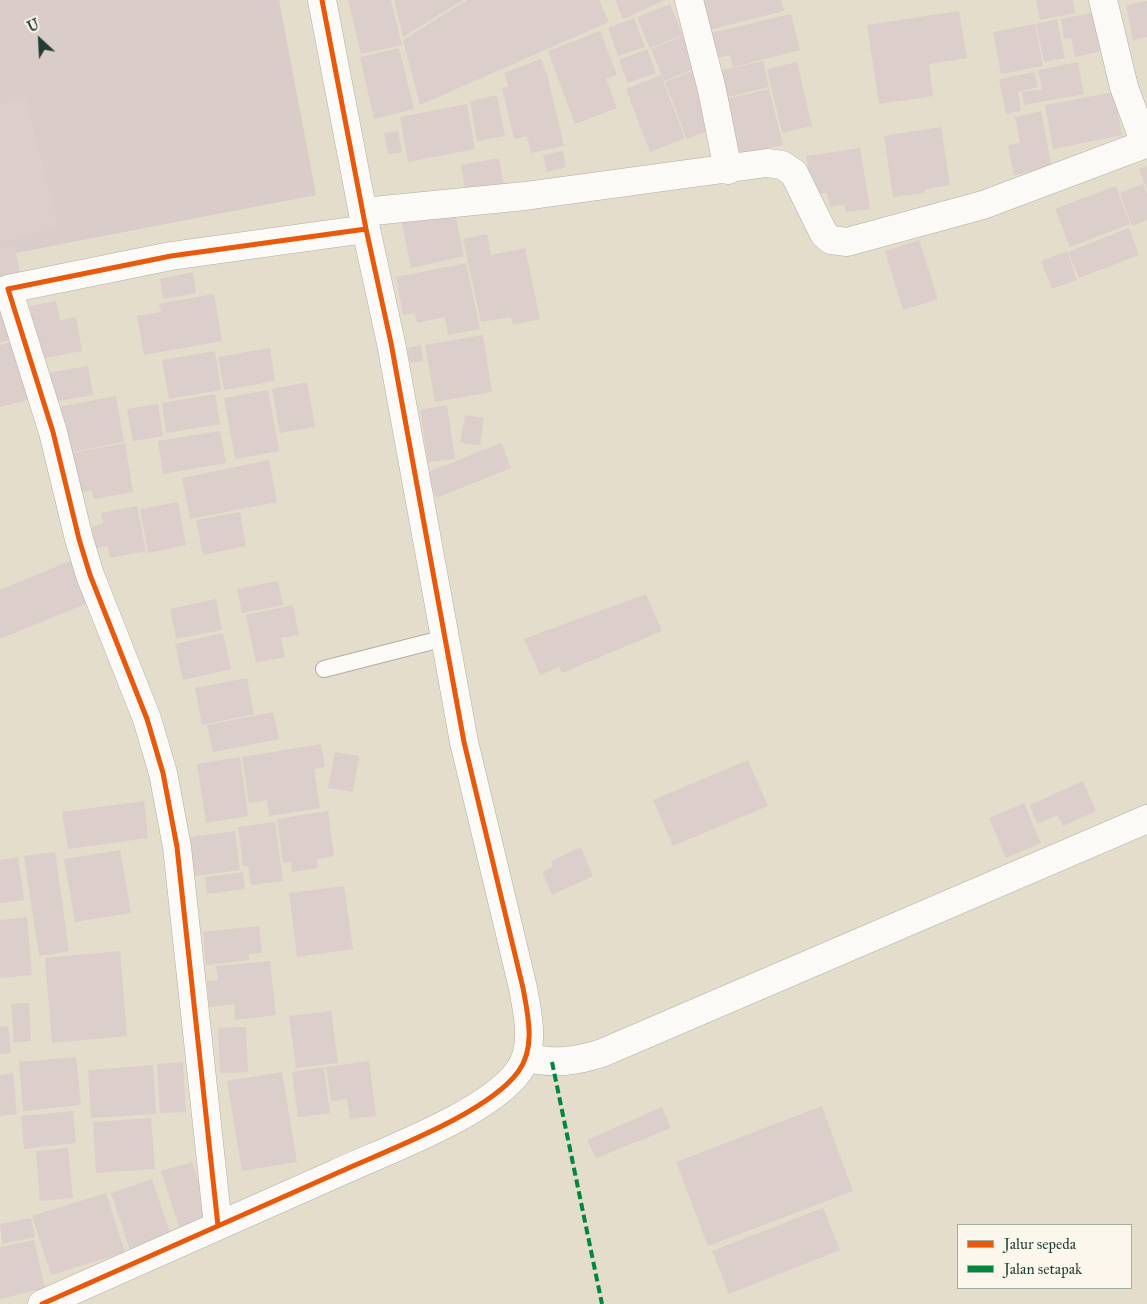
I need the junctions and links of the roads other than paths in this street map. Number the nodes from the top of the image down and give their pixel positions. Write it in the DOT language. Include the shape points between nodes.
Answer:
graph roads {
  1 [pos="322,0"];
  2 [pos="689,0"];
  3 [pos="1103,0"];
  4 [pos="1146,143"];
  5 [pos="728,170"];
  6 [pos="364,220"];
  7 [pos="4,290"];
  8 [pos="445,638"];
  9 [pos="324,670"];
  10 [pos="1147,819"];
  11 [pos="526,1057"];
  12 [pos="218,1226"];
  13 [pos="42,1304"];
  1 -- 6 [label="street"];
  2 -- 5 [label="street"];
  3 -- 4 [label="street" via="1124,87"];
  4 -- 5 [label="street" via="983,205 847,242 831,240 824,234 794,173 782,165 768,163"];
  5 -- 6 [label="street"];
  6 -- 7 [label="street"];
  6 -- 8 [label="street" via="391,343"];
  7 -- 12 [label="street" via="53,432 90,575 147,719 163,773 177,847"];
  8 -- 9 [label="lane"];
  8 -- 11 [label="street" via="464,742 523,988 528,1027"];
  10 -- 11 [label="street" via="602,1053 568,1062 538,1061"];
  11 -- 12 [label="street" via="519,1071 506,1084 472,1110"];
  12 -- 13 [label="street"];
}
